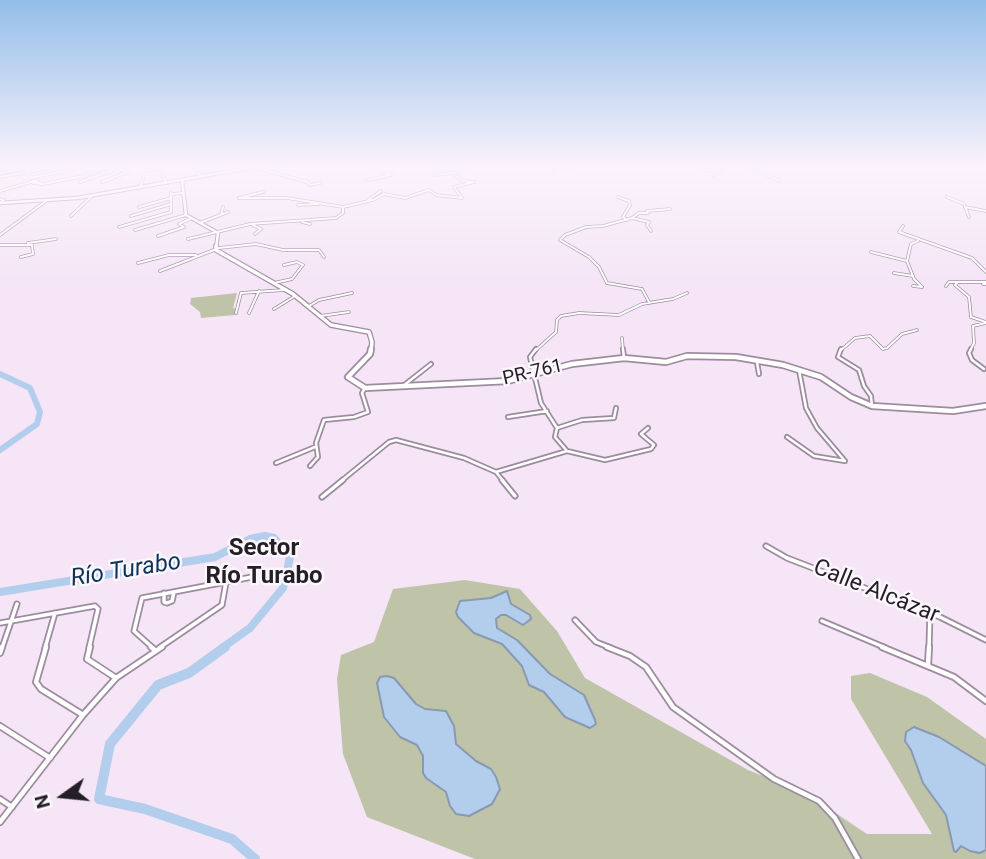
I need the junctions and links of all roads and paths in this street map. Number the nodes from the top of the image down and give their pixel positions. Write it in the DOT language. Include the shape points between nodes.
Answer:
graph roads {
  1 [pos="39,206"];
  2 [pos="83,206"];
  3 [pos="165,206"];
  4 [pos="172,206"];
  5 [pos="185,206"];
  6 [pos="337,206"];
  7 [pos="350,206"];
  8 [pos="629,206"];
  9 [pos="223,207"];
  10 [pos="965,207"];
  11 [pos="343,208"];
  12 [pos="670,209"];
  13 [pos="986,211"];
  14 [pos="228,212"];
  15 [pos="186,215"];
  16 [pos="220,215"];
  17 [pos="71,216"];
  18 [pos="131,216"];
  19 [pos="969,217"];
  20 [pos="632,218"];
  21 [pos="190,219"];
  22 [pos="296,220"];
  23 [pos="627,220"];
  24 [pos="284,222"];
  25 [pos="200,223"];
  26 [pos="250,224"];
  27 [pos="310,224"];
  28 [pos="288,225"];
  29 [pos="903,226"];
  30 [pos="119,227"];
  31 [pos="135,230"];
  32 [pos="651,231"];
  33 [pos="218,233"];
  34 [pos="255,234"];
  35 [pos="0,235"];
  36 [pos="158,236"];
  37 [pos="56,239"];
  38 [pos="188,239"];
  39 [pos="920,240"];
  40 [pos="22,243"];
  41 [pos="0,244"];
  42 [pos="216,250"];
  43 [pos="871,252"];
  44 [pos="201,255"];
  45 [pos="21,257"];
  46 [pos="324,257"];
  47 [pos="907,261"];
  48 [pos="138,263"];
  49 [pos="284,265"];
  50 [pos="160,271"];
  51 [pos="986,272"];
  52 [pos="894,273"];
  53 [pos="913,276"];
  54 [pos="958,282"];
  55 [pos="274,283"];
  56 [pos="985,283"];
  57 [pos="913,286"];
  58 [pos="946,286"];
  59 [pos="284,289"];
  60 [pos="259,292"];
  61 [pos="352,293"];
  62 [pos="687,293"];
  63 [pos="295,296"];
  64 [pos="649,303"];
  65 [pos="309,306"];
  66 [pos="274,309"];
  67 [pos="349,312"];
  68 [pos="236,313"];
  69 [pos="249,313"];
  70 [pos="320,316"];
  71 [pos="986,322"];
  72 [pos="918,330"];
  73 [pos="622,338"];
  74 [pos="624,358"];
  75 [pos="756,359"];
  76 [pos="431,364"];
  77 [pos="984,369"];
  78 [pos="799,370"];
  79 [pos="759,374"];
  80 [pos="533,376"];
  81 [pos="403,386"];
  82 [pos="365,387"];
  83 [pos="872,406"];
  84 [pos="986,406"];
  85 [pos="616,408"];
  86 [pos="547,411"];
  87 [pos="508,417"];
  88 [pos="557,428"];
  89 [pos="648,428"];
  90 [pos="787,437"];
  91 [pos="316,447"];
  92 [pos="567,451"];
  93 [pos="276,463"];
  94 [pos="310,466"];
  95 [pos="496,472"];
  96 [pos="514,496"];
  97 [pos="322,497"];
  98 [pos="766,546"];
  99 [pos="252,577"];
  100 [pos="226,582"];
  101 [pos="174,592"];
  102 [pos="164,593"];
  103 [pos="18,604"];
  104 [pos="930,613"];
  105 [pos="55,614"];
  106 [pos="575,620"];
  107 [pos="11,621"];
  108 [pos="822,621"];
  109 [pos="0,623"];
  110 [pos="986,640"];
  111 [pos="156,651"];
  112 [pos="0,653"];
  113 [pos="928,665"];
  114 [pos="116,678"];
  115 [pos="986,701"];
  116 [pos="83,715"];
  117 [pos="0,726"];
  118 [pos="50,758"];
  119 [pos="0,799"];
  120 [pos="12,807"];
  121 [pos="0,822"];
  122 [pos="858,859"];
  1 -- 35 [label="street"];
  2 -- 17 [label="street"];
  3 -- 18 [label="street"];
  4 -- 30 [label="street" via="171,212"];
  5 -- 15 [label="street"];
  6 -- 11 [label="street"];
  7 -- 11 [label="street"];
  8 -- 23 [label="street" via="623,217"];
  9 -- 16 [label="street"];
  10 -- 13 [label="street"];
  10 -- 19 [label="street"];
  11 -- 22 [label="street" via="336,218"];
  12 -- 20 [label="street"];
  14 -- 16 [label="street"];
  15 -- 21 [label="street"];
  15 -- 31 [label="street"];
  16 -- 25 [label="street"];
  20 -- 23 [label="street"];
  20 -- 32 [label="street" via="649,222"];
  21 -- 25 [label="street"];
  21 -- 36 [label="street" via="179,224 184,227"];
  22 -- 24 [label="street"];
  22 -- 27 [label="street"];
  23 -- 64 [label="street" via="586,227 561,240 589,257 607,283 642,289"];
  24 -- 26 [label="street"];
  24 -- 28 [label="street"];
  25 -- 33 [label="street"];
  26 -- 33 [label="street"];
  26 -- 34 [label="street" via="261,229"];
  29 -- 39 [label="street" via="899,232"];
  33 -- 38 [label="street"];
  33 -- 42 [label="street"];
  37 -- 40 [label="street"];
  39 -- 47 [label="street" via="911,244"];
  39 -- 51 [label="street" via="972,258"];
  40 -- 41 [label="street"];
  40 -- 45 [label="street" via="32,245 34,251"];
  42 -- 44 [label="street"];
  42 -- 46 [label="street" via="260,244 283,250 319,250"];
  42 -- 55 [label="street"];
  43 -- 47 [label="street"];
  44 -- 48 [label="street" via="173,254"];
  44 -- 50 [label="street"];
  47 -- 53 [label="street"];
  49 -- 55 [label="street" via="303,265 292,279"];
  52 -- 53 [label="street"];
  53 -- 57 [label="street" via="922,287"];
  54 -- 56 [label="street"];
  54 -- 58 [label="street"];
  54 -- 71 [label="street" via="955,285 969,297 971,317"];
  55 -- 59 [label="street"];
  59 -- 60 [label="street"];
  59 -- 63 [label="street"];
  60 -- 68 [label="street" via="241,293"];
  60 -- 69 [label="street"];
  61 -- 65 [label="street"];
  62 -- 64 [label="street"];
  63 -- 65 [label="street"];
  63 -- 66 [label="street"];
  64 -- 80 [label="street" via="619,316 561,316 556,332 530,357"];
  65 -- 70 [label="street"];
  67 -- 70 [label="street"];
  70 -- 82 [label="street" via="331,325 369,332 370,354 348,377"];
  71 -- 77 [label="street" via="973,326 969,353"];
  72 -- 83 [label="street" via="902,334 883,349 870,335 842,347 838,357 859,370"];
  73 -- 74 [label="street"];
  74 -- 75 [label="street, PR-761 / PR-761" via="666,362 687,356"];
  74 -- 80 [label="street, PR-761 / PR-761" via="572,364"];
  75 -- 78 [label="street, PR-761 / PR-761"];
  75 -- 79 [label="street"];
  76 -- 81 [label="street"];
  78 -- 83 [label="street, PR-761 / PR-761"];
  78 -- 90 [label="street" via="806,408 845,461 814,456"];
  80 -- 81 [label="street, PR-761 / PR-761"];
  80 -- 86 [label="street"];
  81 -- 82 [label="street, PR-761 / PR-761"];
  82 -- 91 [label="street" via="362,393 368,412 326,419"];
  83 -- 84 [label="street, PR-761 / PR-761" via="953,411"];
  85 -- 88 [label="street" via="614,418"];
  86 -- 87 [label="street"];
  86 -- 88 [label="street"];
  88 -- 92 [label="street" via="555,437"];
  89 -- 92 [label="street" via="641,434 654,445 651,449 605,460"];
  91 -- 93 [label="street"];
  91 -- 94 [label="street" via="318,457"];
  92 -- 95 [label="street"];
  95 -- 96 [label="street"];
  95 -- 97 [label="street" via="464,457 396,440"];
  98 -- 104 [label="street, Calle Alcázar"];
  99 -- 100 [label="street"];
  100 -- 101 [label="street"];
  100 -- 111 [label="street" via="222,605"];
  101 -- 102 [label="street"];
  101 -- 102 [label="street" via="167,603"];
  102 -- 111 [label="street" via="142,598 134,631"];
  103 -- 107 [label="street"];
  104 -- 110 [label="street, Calle Alcázar"];
  104 -- 113 [label="street"];
  105 -- 107 [label="street"];
  105 -- 114 [label="street" via="98,609 87,659"];
  105 -- 116 [label="street" via="36,682 41,690"];
  106 -- 122 [label="street" via="596,642 646,667 673,708 774,779 819,801 835,818"];
  107 -- 109 [label="street"];
  107 -- 112 [label="street"];
  108 -- 113 [label="street"];
  111 -- 114 [label="street"];
  113 -- 115 [label="street" via="954,677"];
  114 -- 116 [label="street"];
  116 -- 118 [label="street"];
  117 -- 118 [label="street"];
  118 -- 120 [label="street"];
  119 -- 120 [label="street"];
  120 -- 121 [label="street"];
}
